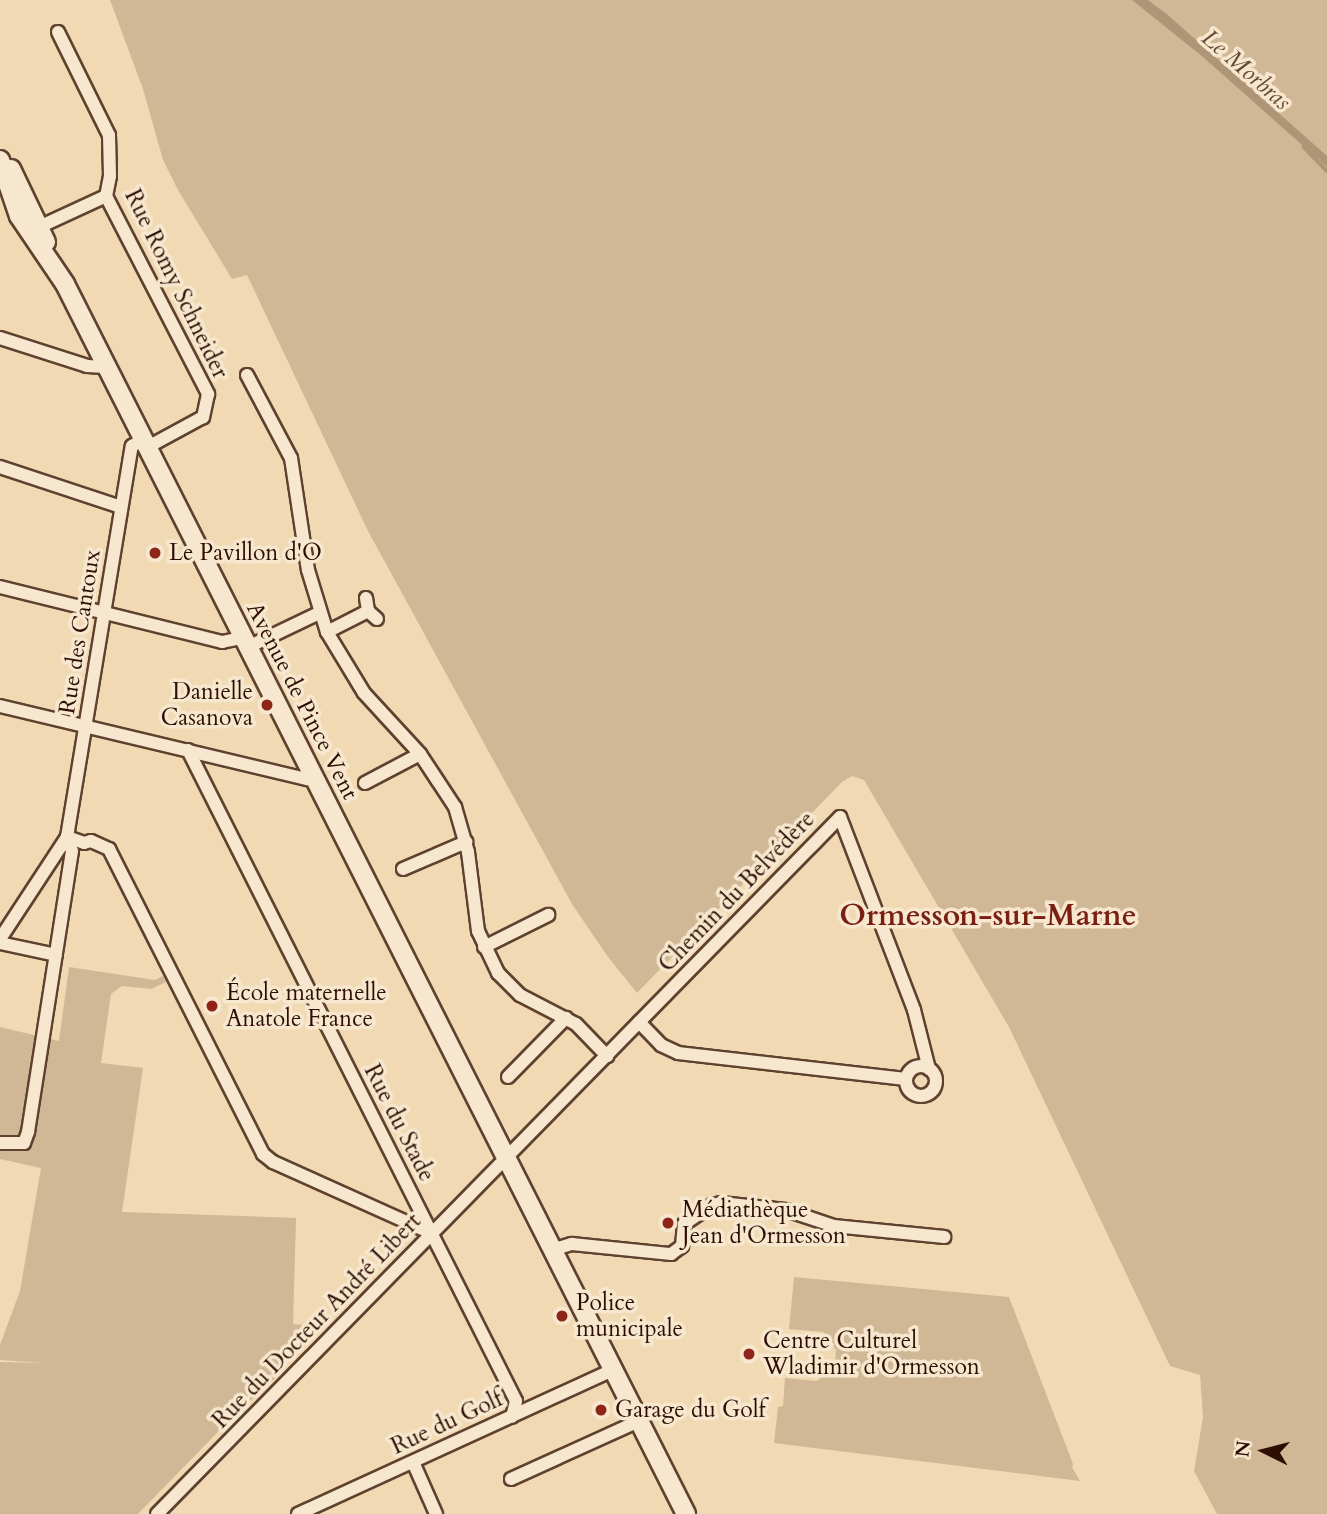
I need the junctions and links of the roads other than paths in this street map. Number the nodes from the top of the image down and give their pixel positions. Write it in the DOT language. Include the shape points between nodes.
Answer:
graph roads {
  1 [pos="58,32"];
  2 [pos="0,159"];
  3 [pos="106,196"];
  4 [pos="39,227"];
  5 [pos="54,268"];
  6 [pos="0,338"];
  7 [pos="105,367"];
  8 [pos="247,375"];
  9 [pos="144,444"];
  10 [pos="0,467"];
  11 [pos="121,508"];
  12 [pos="0,587"];
  13 [pos="370,609"];
  14 [pos="104,612"];
  15 [pos="319,613"];
  16 [pos="327,632"];
  17 [pos="243,643"];
  18 [pos="0,705"];
  19 [pos="86,726"];
  20 [pos="188,750"];
  21 [pos="420,754"];
  22 [pos="313,776"];
  23 [pos="365,783"];
  24 [pos="67,837"];
  25 [pos="466,842"];
  26 [pos="403,869"];
  27 [pos="548,915"];
  28 [pos="0,941"];
  29 [pos="484,947"];
  30 [pos="56,955"];
  31 [pos="566,1018"];
  32 [pos="639,1023"];
  33 [pos="607,1056"];
  34 [pos="929,1069"];
  35 [pos="508,1077"];
  36 [pos="906,1079"];
  37 [pos="0,1143"];
  38 [pos="506,1157"];
  39 [pos="431,1233"];
  40 [pos="944,1237"];
  41 [pos="552,1250"];
  42 [pos="613,1370"];
  43 [pos="516,1401"];
  44 [pos="532,1407"];
  45 [pos="512,1416"];
  46 [pos="639,1421"];
  47 [pos="413,1462"];
  48 [pos="511,1479"];
  49 [pos="158,1514"];
  50 [pos="298,1514"];
  51 [pos="436,1514"];
  52 [pos="686,1514"];
  1 -- 3 [label="street, Rue Romy Schneider" via="109,135"];
  2 -- 4 [label="main road, Avenue de Pince Vent" via="11,169"];
  2 -- 5 [label="main road, Avenue de Pince Vent" via="19,216"];
  3 -- 4 [label="street"];
  3 -- 9 [label="street, Rue Romy Schneider" via="208,394 203,417"];
  4 -- 5 [label="main road, Avenue de Pince Vent"];
  5 -- 7 [label="main road, Avenue de Pince Vent"];
  6 -- 7 [label="street" via="87,366"];
  7 -- 9 [label="main road, Avenue de Pince Vent"];
  8 -- 15 [label="street" via="278,429 296,473 302,541"];
  9 -- 11 [label="street, Rue des Cantoux" via="132,446"];
  9 -- 17 [label="main road, Avenue de Pince Vent"];
  10 -- 11 [label="street"];
  11 -- 14 [label="street, Rue des Cantoux"];
  12 -- 14 [label="street"];
  13 -- 16 [label="street"];
  14 -- 17 [label="street" via="222,642"];
  14 -- 19 [label="street, Rue des Cantoux"];
  15 -- 16 [label="street"];
  15 -- 17 [label="street"];
  16 -- 21 [label="street" via="364,693"];
  17 -- 22 [label="main road, Avenue de Pince Vent"];
  18 -- 19 [label="street"];
  19 -- 20 [label="street"];
  19 -- 24 [label="street, Rue des Cantoux"];
  20 -- 22 [label="street" via="307,779"];
  20 -- 39 [label="street, Rue du Stade"];
  21 -- 23 [label="street"];
  21 -- 25 [label="street" via="455,807"];
  22 -- 38 [label="main road, Avenue de Pince Vent"];
  24 -- 28 [label="street"];
  24 -- 30 [label="street" via="72,851"];
  24 -- 39 [label="street" via="109,849 263,1154"];
  25 -- 26 [label="street"];
  25 -- 29 [label="street"];
  27 -- 29 [label="street"];
  28 -- 30 [label="street"];
  29 -- 31 [label="street" via="498,973 520,995"];
  30 -- 37 [label="street" via="28,1132 24,1143"];
  31 -- 33 [label="street"];
  31 -- 35 [label="street"];
  32 -- 33 [label="street, Chemin du Belvédère"];
  32 -- 34 [label="street, Chemin du Belvédère" via="840,817 914,1010"];
  32 -- 36 [label="street" via="661,1045 678,1054"];
  33 -- 38 [label="street, Chemin du Belvédère"];
  34 -- 36 [label="street" via="915,1068"];
  34 -- 36 [label="street" via="935,1085 923,1096 909,1090"];
  38 -- 39 [label="street, Rue du Docteur André Libert"];
  38 -- 41 [label="main road, Avenue de Pince Vent"];
  39 -- 43 [label="street, Rue du Stade"];
  39 -- 49 [label="street, Rue du Docteur André Libert"];
  40 -- 41 [label="street" via="834,1226 793,1211 721,1203 684,1224 682,1245 671,1254 572,1244"];
  41 -- 42 [label="main road, Avenue de Pince Vent"];
  42 -- 44 [label="street, Rue du Golf"];
  42 -- 46 [label="main road, Avenue de Pince Vent"];
  43 -- 44 [label="street"];
  43 -- 45 [label="street"];
  44 -- 45 [label="street, Rue du Golf"];
  45 -- 47 [label="street, Rue du Golf"];
  46 -- 48 [label="street"];
  46 -- 52 [label="main road, Avenue de Pince Vent"];
  47 -- 50 [label="street, Rue du Golf"];
  47 -- 51 [label="street"];
}
